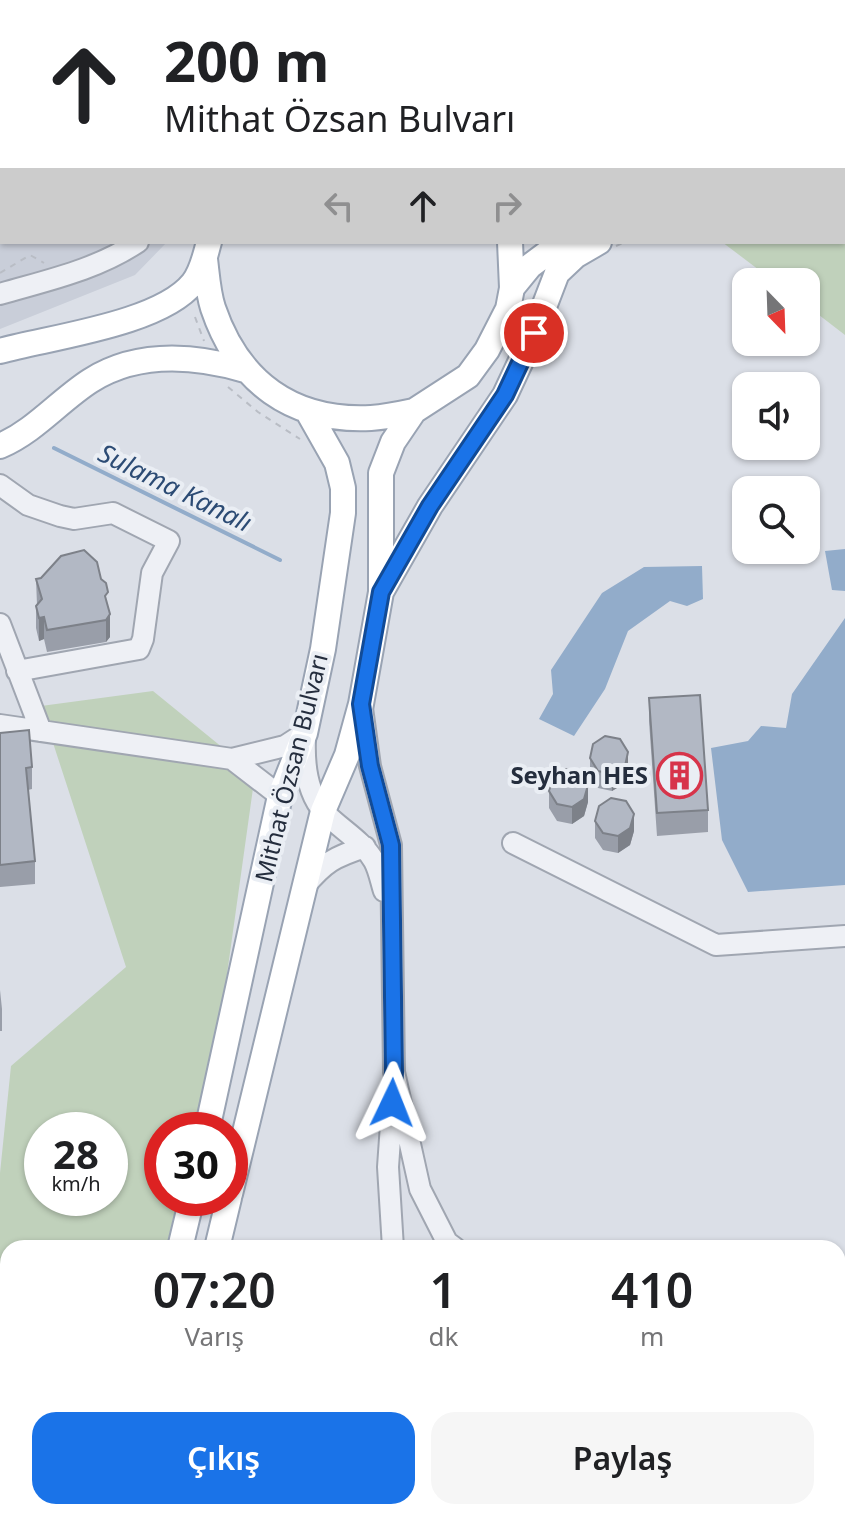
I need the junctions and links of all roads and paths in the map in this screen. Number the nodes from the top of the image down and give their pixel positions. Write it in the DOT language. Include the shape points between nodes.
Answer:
graph roads {
  1 [pos="135,244"];
  2 [pos="510,244"];
  3 [pos="559,244"];
  4 [pos="596,244"];
  5 [pos="207,251"];
  6 [pos="28,256"];
  7 [pos="0,273"];
  8 [pos="512,288"];
  9 [pos="0,294"];
  10 [pos="0,351"];
  11 [pos="235,378"];
  12 [pos="307,410"];
  13 [pos="414,411"];
  14 [pos="304,442"];
  15 [pos="0,446"];
  16 [pos="0,485"];
  17 [pos="381,592"];
  18 [pos="0,624"];
  19 [pos="17,671"];
  20 [pos="361,704"];
  21 [pos="0,725"];
  22 [pos="41,731"];
  23 [pos="305,733"];
  24 [pos="232,759"];
  25 [pos="280,796"];
  26 [pos="323,811"];
  27 [pos="513,843"];
  28 [pos="365,847"];
  29 [pos="304,887"];
  30 [pos="392,918"];
  31 [pos="845,936"];
  32 [pos="394,1072"];
  33 [pos="211,1112"];
  34 [pos="248,1121"];
  35 [pos="188,1216"];
  36 [pos="225,1216"];
  37 [pos="182,1240"];
  38 [pos="219,1240"];
  39 [pos="393,1240"];
  40 [pos="446,1240"];
  1 -- 9 [label="street" via="89,269"];
  2 -- 8 [label="main road"];
  3 -- 8 [label="main road"];
  4 -- 17 [label="main road" via="557,273 505,395 430,506"];
  5 -- 10 [label="main road" via="194,282 177,298 135,318"];
  5 -- 11 [label="main road" via="212,306 231,351"];
  6 -- 7 [label="path"];
  8 -- 13 [label="main road" via="508,309 468,376"];
  11 -- 12 [label="main road"];
  11 -- 14 [label="path" via="244,401"];
  11 -- 15 [label="main road" via="217,362 179,357 125,365 90,381"];
  12 -- 13 [label="main road" via="370,418"];
  12 -- 23 [label="main road, Mithat Özsan Bulvarı" via="337,463 343,513"];
  13 -- 17 [label="main road" via="381,473"];
  16 -- 19 [label="street" via="49,513 74,519 113,513 169,541 152,573 139,649"];
  17 -- 20 [label="main road, Mithat Özsan Bulvarı"];
  18 -- 19 [label="street"];
  19 -- 22 [label="street"];
  20 -- 26 [label="main road, Mithat Özsan Bulvarı"];
  20 -- 30 [label="street" via="370,766 391,845"];
  21 -- 22 [label="street"];
  22 -- 24 [label="street"];
  23 -- 24 [label="street" via="285,746"];
  23 -- 25 [label="main road, Mithat Özsan Bulvarı"];
  23 -- 26 [label="street" via="309,783"];
  24 -- 25 [label="street"];
  25 -- 33 [label="main road, Mithat Özsan Bulvarı"];
  26 -- 28 [label="street"];
  26 -- 29 [label="main road, Mithat Özsan Bulvarı"];
  27 -- 31 [label="street" via="716,945"];
  28 -- 29 [label="street" via="322,866"];
  28 -- 30 [label="street" via="376,863"];
  29 -- 34 [label="main road, Mithat Özsan Bulvarı"];
  30 -- 32 [label="street"];
  32 -- 39 [label="street" via="388,1167"];
  32 -- 40 [label="street" via="420,1189"];
  35 -- 37 [label="main road"];
  36 -- 38 [label="main road, Mithat Özsan Bulvarı"];
}
